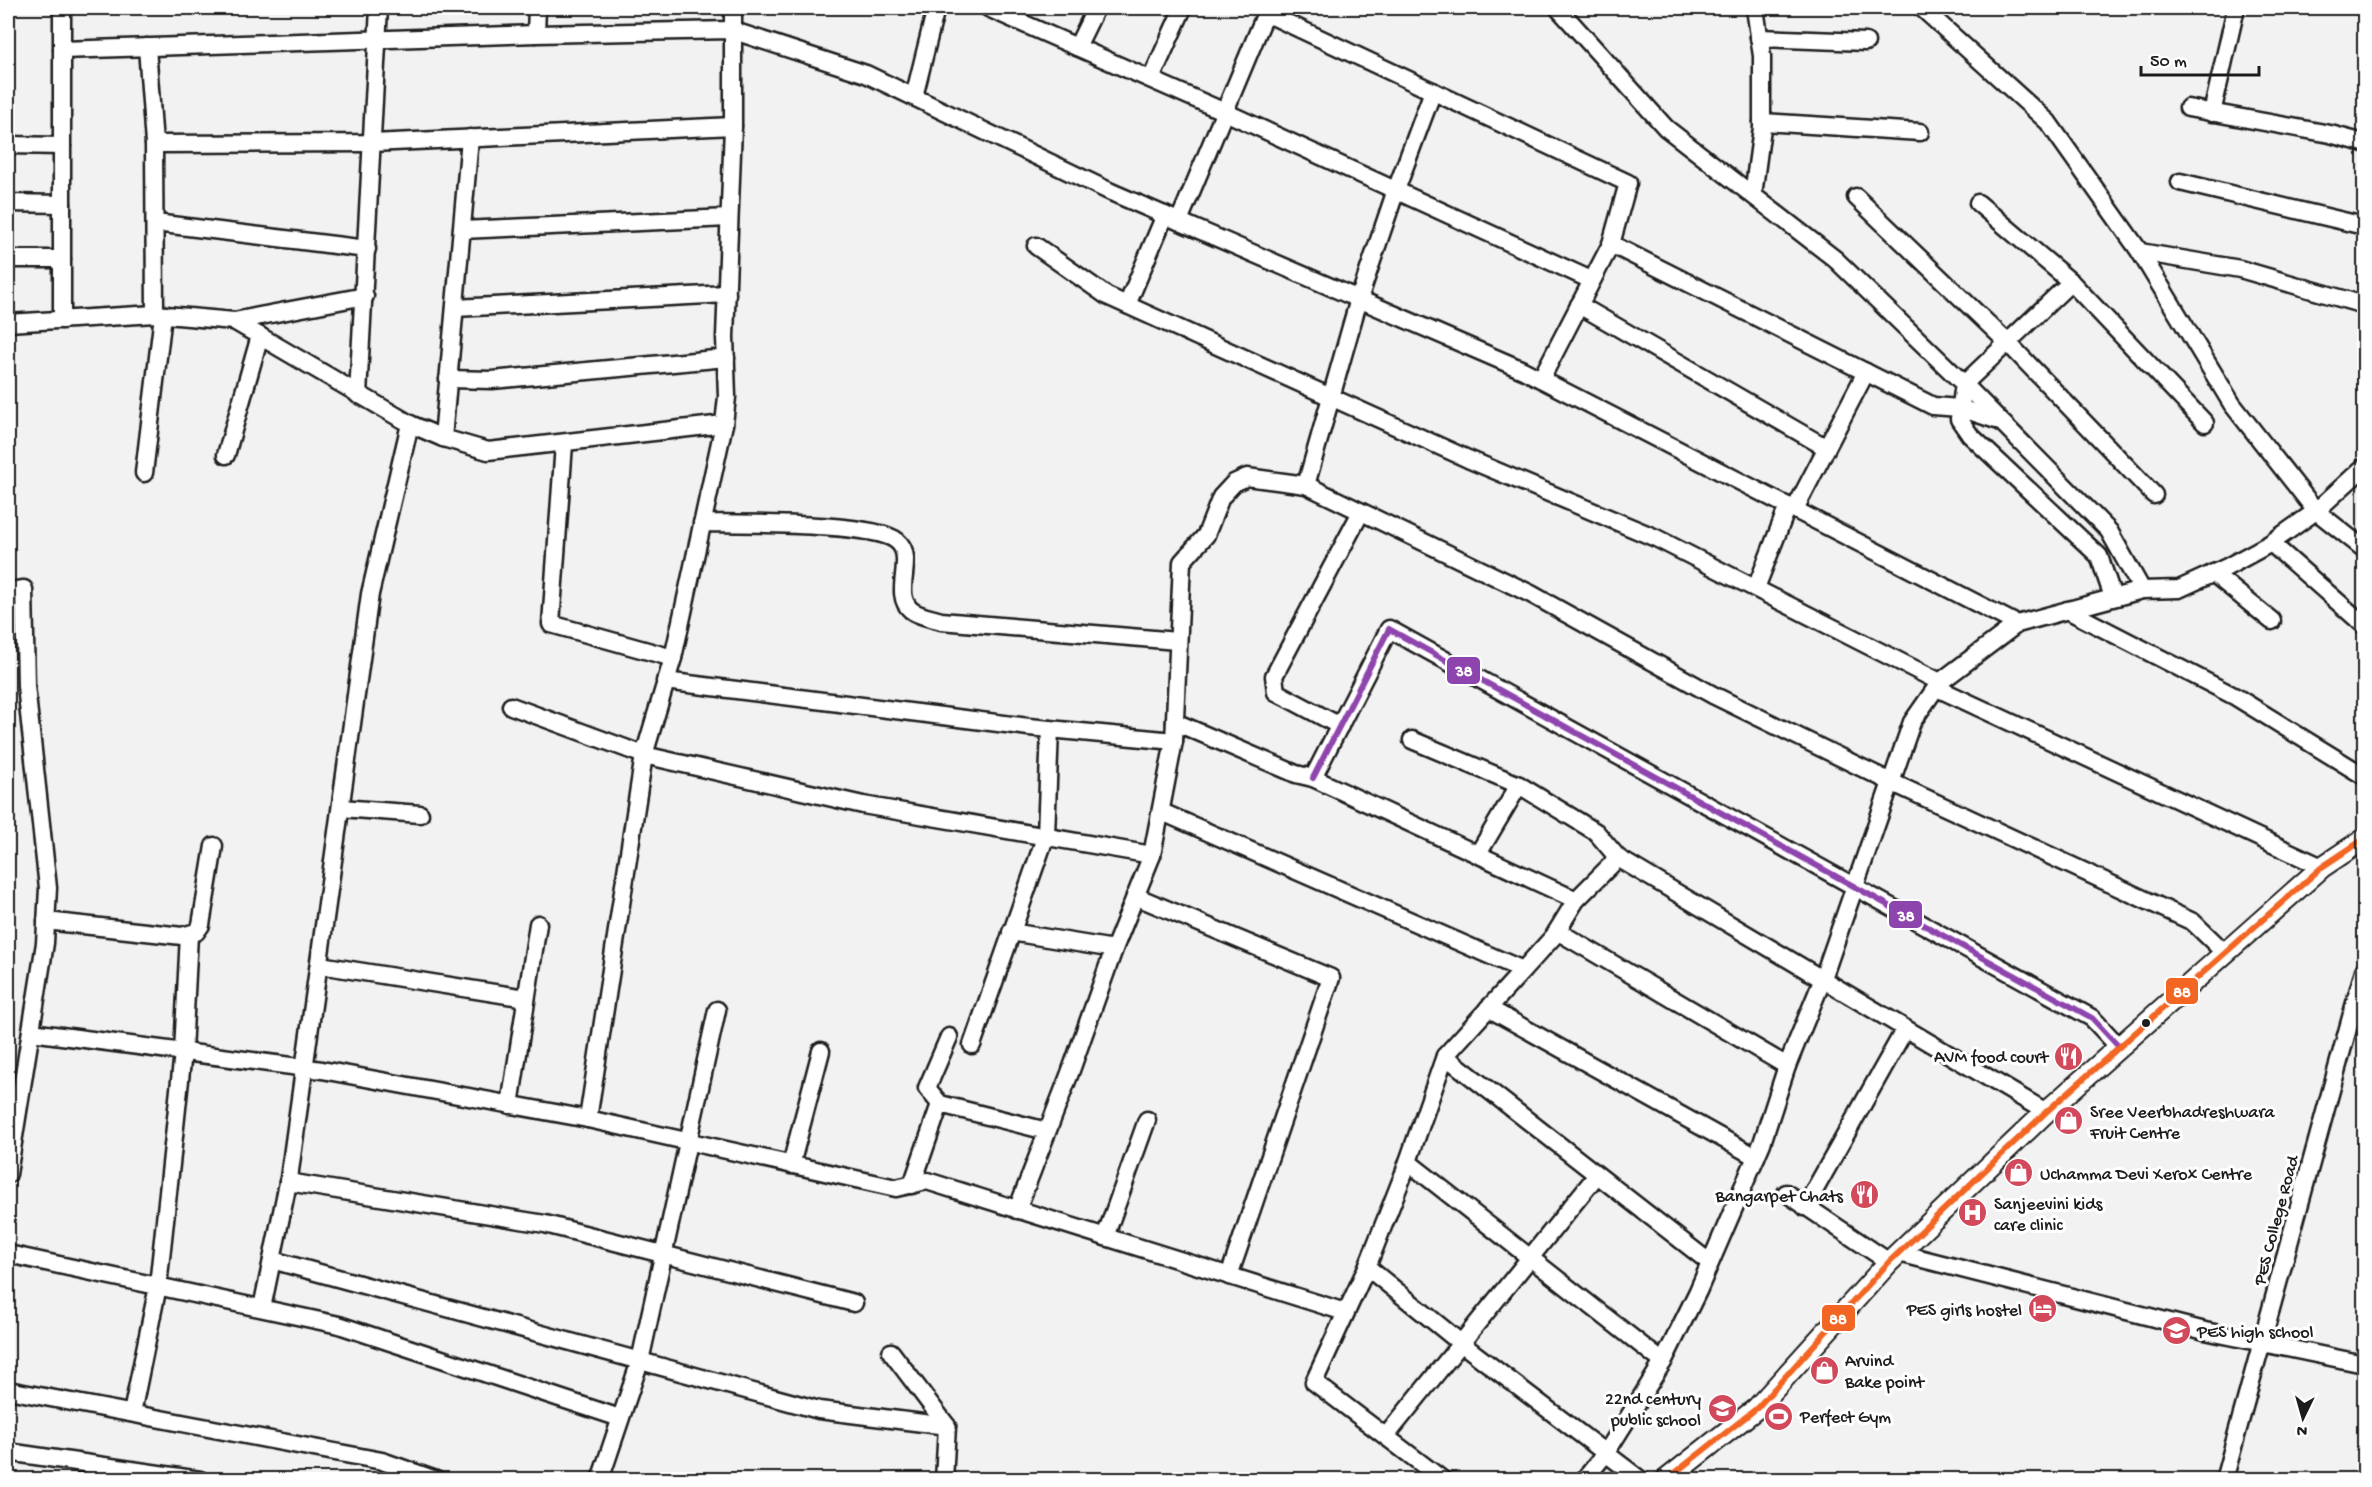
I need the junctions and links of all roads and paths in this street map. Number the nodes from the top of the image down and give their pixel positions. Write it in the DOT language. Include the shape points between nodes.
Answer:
graph roads {
  1 [pos="62,8"];
  2 [pos="379,8"];
  3 [pos="537,8"];
  4 [pos="733,8"];
  5 [pos="936,8"];
  6 [pos="1096,8"];
  7 [pos="1184,8"];
  8 [pos="1558,8"];
  9 [pos="1755,8"];
  10 [pos="1922,8"];
  11 [pos="2236,8"];
  12 [pos="998,9"];
  13 [pos="1267,10"];
  14 [pos="731,30"];
  15 [pos="536,34"];
  16 [pos="1759,38"];
  17 [pos="375,40"];
  18 [pos="1866,42"];
  19 [pos="1077,46"];
  20 [pos="147,47"];
  21 [pos="62,50"];
  22 [pos="1151,79"];
  23 [pos="1433,92"];
  24 [pos="914,97"];
  25 [pos="2188,108"];
  26 [pos="1224,112"];
  27 [pos="2212,113"];
  28 [pos="1762,122"];
  29 [pos="733,126"];
  30 [pos="1920,132"];
  31 [pos="470,138"];
  32 [pos="372,143"];
  33 [pos="2364,143"];
  34 [pos="154,144"];
  35 [pos="8,145"];
  36 [pos="62,146"];
  37 [pos="2180,182"];
  38 [pos="1396,190"];
  39 [pos="1753,195"];
  40 [pos="1856,197"];
  41 [pos="8,203"];
  42 [pos="1978,203"];
  43 [pos="62,204"];
  44 [pos="729,218"];
  45 [pos="1172,218"];
  46 [pos="154,223"];
  47 [pos="2364,226"];
  48 [pos="462,230"];
  49 [pos="1611,244"];
  50 [pos="1036,246"];
  51 [pos="367,249"];
  52 [pos="2139,252"];
  53 [pos="8,259"];
  54 [pos="62,259"];
  55 [pos="1591,280"];
  56 [pos="2071,282"];
  57 [pos="727,294"];
  58 [pos="365,296"];
  59 [pos="1359,299"];
  60 [pos="1127,305"];
  61 [pos="1579,305"];
  62 [pos="2364,305"];
  63 [pos="455,308"];
  64 [pos="159,314"];
  65 [pos="62,320"];
  66 [pos="234,321"];
  67 [pos="8,323"];
  68 [pos="260,336"];
  69 [pos="2008,343"];
  70 [pos="726,358"];
  71 [pos="1866,372"];
  72 [pos="448,379"];
  73 [pos="1541,379"];
  74 [pos="1964,384"];
  75 [pos="358,395"];
  76 [pos="1333,397"];
  77 [pos="1960,408"];
  78 [pos="1997,420"];
  79 [pos="2205,423"];
  80 [pos="410,424"];
  81 [pos="724,424"];
  82 [pos="443,438"];
  83 [pos="564,444"];
  84 [pos="1825,447"];
  85 [pos="226,455"];
  86 [pos="2364,467"];
  87 [pos="144,473"];
  88 [pos="1306,485"];
  89 [pos="2154,495"];
  90 [pos="1792,508"];
  91 [pos="2316,511"];
  92 [pos="1361,512"];
  93 [pos="702,523"];
  94 [pos="2271,543"];
  95 [pos="2364,549"];
  96 [pos="2213,573"];
  97 [pos="1756,588"];
  98 [pos="2142,590"];
  99 [pos="8,591"];
  100 [pos="2113,597"];
  101 [pos="2067,610"];
  102 [pos="2272,621"];
  103 [pos="2017,624"];
  104 [pos="2364,625"];
  105 [pos="1177,641"];
  106 [pos="673,658"];
  107 [pos="665,681"];
  108 [pos="1938,685"];
  109 [pos="511,706"];
  110 [pos="1174,722"];
  111 [pos="1340,726"];
  112 [pos="1050,729"];
  113 [pos="1412,740"];
  114 [pos="1174,741"];
  115 [pos="644,755"];
  116 [pos="2364,776"];
  117 [pos="1313,778"];
  118 [pos="1891,782"];
  119 [pos="1519,785"];
  120 [pos="341,807"];
  121 [pos="1162,812"];
  122 [pos="420,814"];
  123 [pos="1046,835"];
  124 [pos="2364,839"];
  125 [pos="214,846"];
  126 [pos="1478,854"];
  127 [pos="1152,855"];
  128 [pos="1618,858"];
  129 [pos="2322,867"];
  130 [pos="1854,888"];
  131 [pos="1135,896"];
  132 [pos="1576,900"];
  133 [pos="46,921"];
  134 [pos="538,924"];
  135 [pos="1557,931"];
  136 [pos="1011,932"];
  137 [pos="189,935"];
  138 [pos="1114,949"];
  139 [pos="2225,953"];
  140 [pos="320,965"];
  141 [pos="1523,970"];
  142 [pos="2364,970"];
  143 [pos="1822,981"];
  144 [pos="526,998"];
  145 [pos="1488,1008"];
  146 [pos="717,1010"];
  147 [pos="1905,1029"];
  148 [pos="31,1032"];
  149 [pos="948,1037"];
  150 [pos="972,1045"];
  151 [pos="2118,1047"];
  152 [pos="820,1051"];
  153 [pos="183,1052"];
  154 [pos="1445,1056"];
  155 [pos="1787,1066"];
  156 [pos="305,1068"];
  157 [pos="940,1104"];
  158 [pos="510,1105"];
  159 [pos="2046,1112"];
  160 [pos="588,1119"];
  161 [pos="1148,1120"];
  162 [pos="1047,1131"];
  163 [pos="11,1135"];
  164 [pos="688,1142"];
  165 [pos="1756,1157"];
  166 [pos="1408,1162"];
  167 [pos="790,1165"];
  168 [pos="8,1174"];
  169 [pos="1597,1175"];
  170 [pos="288,1182"];
  171 [pos="912,1185"];
  172 [pos="1786,1193"];
  173 [pos="1804,1207"];
  174 [pos="1017,1209"];
  175 [pos="1105,1237"];
  176 [pos="8,1254"];
  177 [pos="663,1255"];
  178 [pos="1530,1258"];
  179 [pos="1894,1258"];
  180 [pos="272,1260"];
  181 [pos="1709,1262"];
  182 [pos="1367,1267"];
  183 [pos="1229,1276"];
  184 [pos="158,1286"];
  185 [pos="854,1303"];
  186 [pos="262,1308"];
  187 [pos="1345,1312"];
  188 [pos="2262,1343"];
  189 [pos="1462,1344"];
  190 [pos="891,1352"];
  191 [pos="640,1361"];
  192 [pos="1663,1362"];
  193 [pos="2364,1364"];
  194 [pos="8,1390"];
  195 [pos="132,1413"];
  196 [pos="620,1418"];
  197 [pos="947,1426"];
  198 [pos="1386,1436"];
  199 [pos="8,1452"];
  200 [pos="1606,1452"];
  201 [pos="200,1479"];
  202 [pos="436,1479"];
  203 [pos="600,1479"];
  204 [pos="944,1479"];
  205 [pos="1443,1479"];
  206 [pos="1584,1479"];
  207 [pos="1641,1479"];
  208 [pos="1666,1479"];
  209 [pos="2224,1479"];
  1 -- 21 [label="street"];
  2 -- 17 [label="street"];
  3 -- 15 [label="street"];
  4 -- 14 [label="street"];
  5 -- 24 [label="street"];
  6 -- 19 [label="street"];
  7 -- 22 [label="street"];
  8 -- 39 [label="street" via="1666,128"];
  9 -- 16 [label="street"];
  10 -- 52 [label="street" via="2048,122"];
  11 -- 27 [label="street"];
  12 -- 19 [label="street"];
  13 -- 23 [label="street"];
  13 -- 26 [label="street"];
  14 -- 15 [label="street"];
  14 -- 24 [label="street" via="866,74"];
  14 -- 29 [label="street"];
  15 -- 17 [label="street"];
  16 -- 18 [label="street"];
  16 -- 28 [label="street"];
  17 -- 20 [label="street"];
  17 -- 32 [label="street"];
  19 -- 22 [label="street"];
  20 -- 21 [label="street"];
  20 -- 34 [label="street"];
  21 -- 36 [label="street"];
  22 -- 26 [label="street"];
  23 -- 38 [label="street"];
  23 -- 49 [label="street" via="1628,183"];
  24 -- 45 [label="street"];
  25 -- 27 [label="street"];
  26 -- 38 [label="street"];
  26 -- 45 [label="street"];
  27 -- 33 [label="street"];
  28 -- 30 [label="street"];
  28 -- 39 [label="street"];
  29 -- 31 [label="street"];
  29 -- 44 [label="street"];
  31 -- 32 [label="street"];
  31 -- 48 [label="street"];
  32 -- 34 [label="street"];
  32 -- 51 [label="street"];
  34 -- 46 [label="street"];
  35 -- 36 [label="street"];
  36 -- 43 [label="street"];
  37 -- 47 [label="street"];
  38 -- 55 [label="street"];
  38 -- 59 [label="street"];
  39 -- 74 [label="street" via="1834,259"];
  40 -- 69 [label="street"];
  41 -- 43 [label="street"];
  42 -- 56 [label="street"];
  43 -- 54 [label="street"];
  44 -- 48 [label="street"];
  44 -- 57 [label="street"];
  45 -- 59 [label="street"];
  45 -- 60 [label="street"];
  46 -- 51 [label="street"];
  46 -- 64 [label="street"];
  48 -- 63 [label="street"];
  49 -- 55 [label="street"];
  49 -- 71 [label="street"];
  50 -- 60 [label="street" via="1107,296"];
  51 -- 58 [label="street"];
  52 -- 62 [label="street" via="2240,269"];
  52 -- 91 [label="street" via="2232,404"];
  53 -- 54 [label="street"];
  54 -- 65 [label="street"];
  55 -- 61 [label="street"];
  56 -- 69 [label="street"];
  56 -- 79 [label="street"];
  57 -- 63 [label="street"];
  57 -- 70 [label="street"];
  58 -- 66 [label="street"];
  58 -- 75 [label="street"];
  59 -- 73 [label="street"];
  59 -- 76 [label="street"];
  60 -- 76 [label="street"];
  61 -- 73 [label="street"];
  61 -- 84 [label="street"];
  63 -- 72 [label="street"];
  64 -- 65 [label="street"];
  64 -- 66 [label="street"];
  64 -- 87 [label="street"];
  65 -- 67 [label="street"];
  66 -- 68 [label="street"];
  68 -- 75 [label="street"];
  68 -- 85 [label="street"];
  69 -- 74 [label="street"];
  69 -- 89 [label="street"];
  70 -- 72 [label="street" via="492,380"];
  70 -- 81 [label="street"];
  71 -- 77 [label="street" via="1933,406"];
  71 -- 84 [label="street"];
  72 -- 82 [label="street"];
  73 -- 90 [label="street"];
  74 -- 77 [label="street"];
  74 -- 78 [label="street"];
  75 -- 80 [label="street"];
  76 -- 88 [label="street"];
  76 -- 97 [label="street" via="1656,538"];
  77 -- 78 [label="street"];
  77 -- 100 [label="street" via="1959,419 1970,435 2099,556"];
  78 -- 98 [label="street" via="2109,531"];
  80 -- 82 [label="street"];
  80 -- 120 [label="street" via="370,594"];
  81 -- 83 [label="street"];
  81 -- 93 [label="street"];
  82 -- 83 [label="street" via="488,451"];
  83 -- 106 [label="street" via="551,624"];
  84 -- 90 [label="street"];
  86 -- 91 [label="street"];
  88 -- 92 [label="street"];
  88 -- 105 [label="street" via="1247,477 1234,483 1221,497 1206,534 1182,562"];
  90 -- 97 [label="street"];
  90 -- 103 [label="street"];
  91 -- 94 [label="street"];
  91 -- 95 [label="street"];
  92 -- 111 [label="street" via="1274,676 1276,692"];
  92 -- 118 [label="street" via="1531,594 1713,695"];
  93 -- 105 [label="street" via="866,530 896,539 902,547 906,604 912,611 940,621"];
  93 -- 106 [label="street"];
  94 -- 96 [label="street"];
  94 -- 104 [label="street"];
  96 -- 98 [label="street" via="2179,589"];
  96 -- 102 [label="street"];
  97 -- 108 [label="street"];
  98 -- 100 [label="street"];
  99 -- 133 [label="street" via="24,590 26,686 48,888"];
  100 -- 101 [label="street"];
  101 -- 103 [label="street"];
  101 -- 116 [label="street" via="2236,697"];
  103 -- 108 [label="street"];
  105 -- 110 [label="street"];
  106 -- 107 [label="street"];
  107 -- 112 [label="street"];
  107 -- 115 [label="street"];
  108 -- 118 [label="street" via="1912,722"];
  108 -- 129 [label="street"];
  109 -- 115 [label="street"];
  110 -- 114 [label="street"];
  110 -- 117 [label="street"];
  111 -- 117 [label="street"];
  111 -- 130 [label="street" via="1389,629"];
  112 -- 114 [label="street"];
  112 -- 123 [label="street"];
  113 -- 119 [label="street"];
  114 -- 121 [label="street"];
  115 -- 123 [label="street" via="863,805"];
  115 -- 160 [label="street"];
  117 -- 126 [label="street"];
  118 -- 130 [label="street"];
  118 -- 139 [label="street" via="2193,922"];
  119 -- 126 [label="street"];
  119 -- 128 [label="street" via="1596,832"];
  120 -- 122 [label="street"];
  120 -- 140 [label="street"];
  121 -- 127 [label="street"];
  121 -- 141 [label="street"];
  123 -- 127 [label="street"];
  123 -- 136 [label="street"];
  124 -- 129 [label="main road"];
  125 -- 137 [label="street" via="201,925"];
  126 -- 132 [label="street"];
  127 -- 131 [label="street"];
  128 -- 132 [label="street"];
  128 -- 143 [label="street"];
  129 -- 139 [label="main road"];
  130 -- 143 [label="street"];
  130 -- 151 [label="street" via="2092,1018"];
  131 -- 138 [label="street"];
  131 -- 183 [label="street" via="1331,978"];
  132 -- 135 [label="street"];
  133 -- 137 [label="street"];
  133 -- 148 [label="street"];
  134 -- 144 [label="street"];
  135 -- 141 [label="street"];
  135 -- 155 [label="street"];
  136 -- 138 [label="street"];
  136 -- 150 [label="street"];
  137 -- 153 [label="street"];
  138 -- 162 [label="street"];
  139 -- 151 [label="main road"];
  140 -- 144 [label="street"];
  140 -- 156 [label="street"];
  141 -- 145 [label="street"];
  142 -- 188 [label="street, PES College Road"];
  143 -- 147 [label="street"];
  143 -- 155 [label="street"];
  144 -- 158 [label="street"];
  145 -- 154 [label="street"];
  145 -- 165 [label="street"];
  146 -- 164 [label="street"];
  147 -- 159 [label="street"];
  147 -- 173 [label="street"];
  148 -- 153 [label="street"];
  148 -- 163 [label="street"];
  149 -- 157 [label="street" via="927,1088"];
  151 -- 159 [label="main road"];
  152 -- 167 [label="street"];
  153 -- 156 [label="street"];
  153 -- 184 [label="street"];
  154 -- 166 [label="street"];
  154 -- 169 [label="street"];
  155 -- 165 [label="street"];
  156 -- 158 [label="street"];
  156 -- 170 [label="street"];
  157 -- 162 [label="street"];
  157 -- 171 [label="street"];
  158 -- 160 [label="street"];
  159 -- 179 [label="main road"];
  160 -- 164 [label="street"];
  161 -- 175 [label="street"];
  162 -- 174 [label="street"];
  163 -- 168 [label="street"];
  164 -- 167 [label="street"];
  164 -- 177 [label="street"];
  165 -- 181 [label="street"];
  166 -- 178 [label="street"];
  166 -- 182 [label="street"];
  167 -- 171 [label="street" via="896,1188"];
  169 -- 178 [label="street"];
  169 -- 181 [label="street"];
  170 -- 177 [label="street" via="545,1224"];
  170 -- 180 [label="street"];
  171 -- 174 [label="street" via="927,1181"];
  172 -- 173 [label="street"];
  173 -- 179 [label="street"];
  174 -- 175 [label="street"];
  175 -- 183 [label="street"];
  176 -- 184 [label="street"];
  177 -- 185 [label="street"];
  177 -- 191 [label="street"];
  178 -- 189 [label="street"];
  178 -- 192 [label="street"];
  179 -- 188 [label="street"];
  179 -- 208 [label="main road" via="1757,1408"];
  180 -- 186 [label="street"];
  180 -- 191 [label="street"];
  181 -- 192 [label="street"];
  182 -- 187 [label="street"];
  182 -- 189 [label="street"];
  183 -- 187 [label="street"];
  184 -- 186 [label="street"];
  184 -- 195 [label="street"];
  186 -- 196 [label="street" via="339,1325"];
  187 -- 198 [label="street" via="1314,1382"];
  188 -- 193 [label="street"];
  188 -- 209 [label="street, PES College Road"];
  189 -- 198 [label="street"];
  189 -- 200 [label="street"];
  190 -- 197 [label="street"];
  191 -- 196 [label="street"];
  191 -- 197 [label="street" via="819,1410"];
  192 -- 200 [label="street"];
  194 -- 195 [label="street"];
  195 -- 202 [label="street" via="382,1461"];
  196 -- 203 [label="street"];
  197 -- 204 [label="street"];
  198 -- 205 [label="street"];
  199 -- 201 [label="street"];
  200 -- 206 [label="street"];
  200 -- 207 [label="street"];
}
